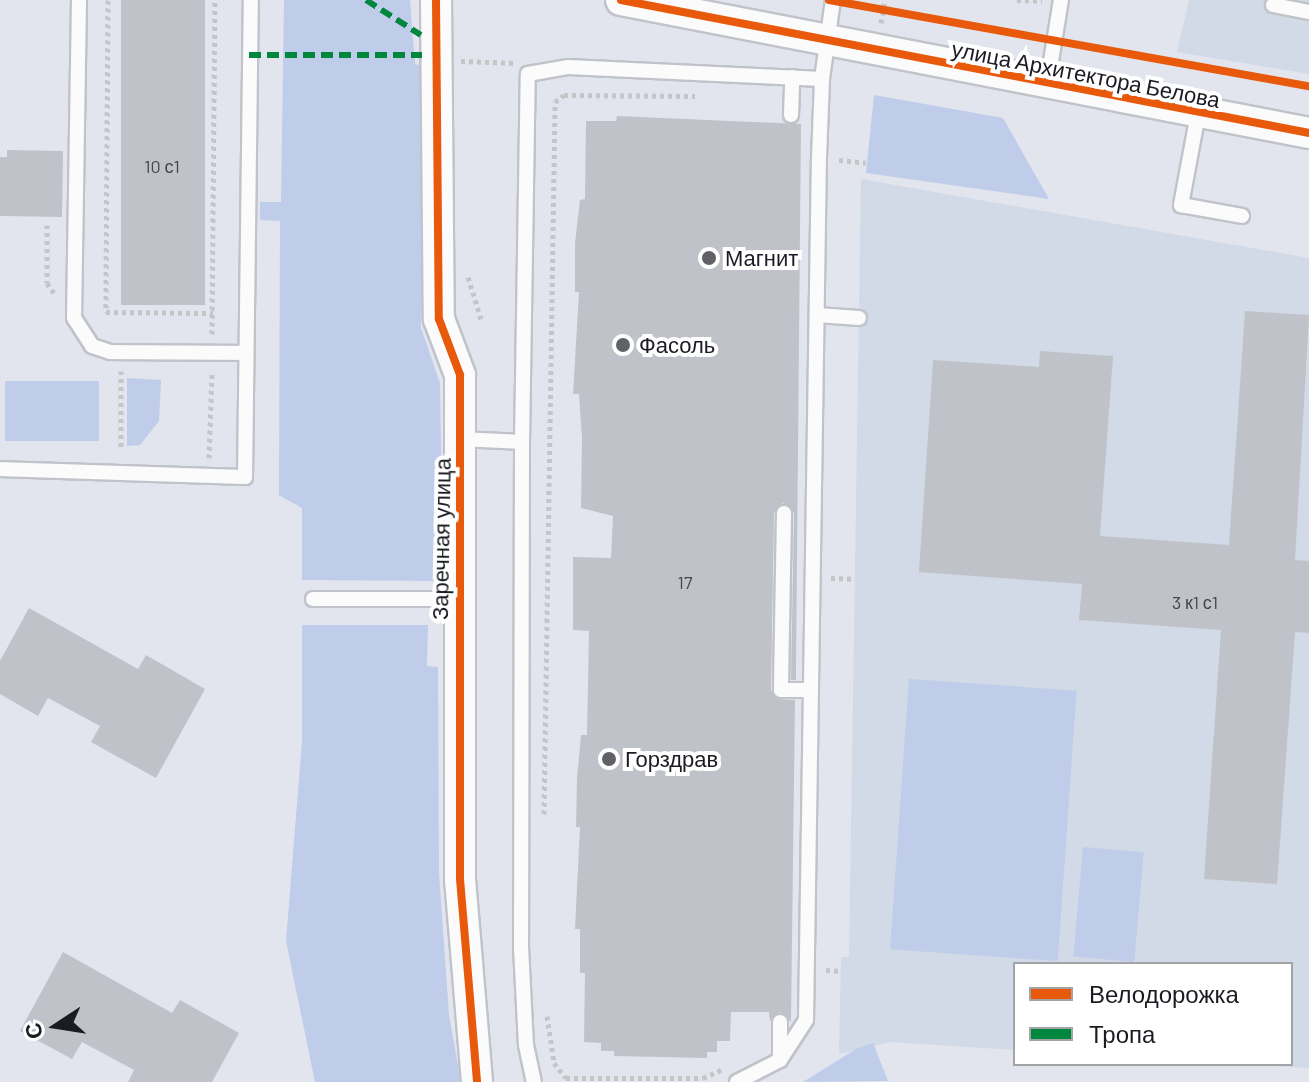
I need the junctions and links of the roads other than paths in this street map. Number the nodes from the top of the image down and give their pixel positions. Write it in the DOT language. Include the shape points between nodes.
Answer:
graph roads {
  1 [pos="79,0"];
  2 [pos="251,0"];
  3 [pos="436,0"];
  4 [pos="621,0"];
  5 [pos="833,0"];
  6 [pos="1061,0"];
  7 [pos="1273,5"];
  8 [pos="717,9"];
  9 [pos="1309,12"];
  10 [pos="826,40"];
  11 [pos="792,77"];
  12 [pos="822,79"];
  13 [pos="1047,86"];
  14 [pos="1198,114"];
  15 [pos="791,115"];
  16 [pos="1309,133"];
  17 [pos="1242,216"];
  18 [pos="817,315"];
  19 [pos="859,318"];
  20 [pos="245,353"];
  21 [pos="461,439"];
  22 [pos="522,442"];
  23 [pos="0,469"];
  24 [pos="784,513"];
  25 [pos="313,599"];
  26 [pos="458,599"];
  27 [pos="810,690"];
  28 [pos="780,1022"];
  29 [pos="780,1060"];
  30 [pos="477,1082"];
  31 [pos="534,1082"];
  32 [pos="737,1082"];
  1 -- 20 [label="lane" via="74,318 92,346 110,352"];
  2 -- 20 [label="lane"];
  3 -- 21 [label="street, Заречная улица" via="439,319 460,375"];
  4 -- 8 [label="street, улица Архитектора Белова"];
  5 -- 10 [label="lane"];
  6 -- 13 [label="lane"];
  7 -- 9 [label="lane"];
  8 -- 10 [label="street, улица Архитектора Белова"];
  10 -- 12 [label="lane"];
  10 -- 13 [label="street, улица Архитектора Белова"];
  11 -- 12 [label="lane"];
  11 -- 15 [label="lane"];
  11 -- 22 [label="lane" via="568,67 528,74"];
  12 -- 18 [label="lane"];
  13 -- 14 [label="street, улица Архитектора Белова"];
  14 -- 16 [label="street, улица Архитектора Белова"];
  14 -- 17 [label="lane" via="1181,205"];
  18 -- 19 [label="lane"];
  18 -- 27 [label="lane"];
  20 -- 23 [label="lane" via="245,477"];
  21 -- 22 [label="lane"];
  21 -- 26 [label="street, Заречная улица"];
  22 -- 31 [label="lane" via="521,947 526,1045"];
  24 -- 27 [label="lane" via="781,690"];
  25 -- 26 [label="lane"];
  26 -- 30 [label="street, Заречная улица" via="460,879"];
  27 -- 29 [label="lane" via="806,1020"];
  28 -- 29 [label="lane"];
  29 -- 32 [label="lane"];
}
